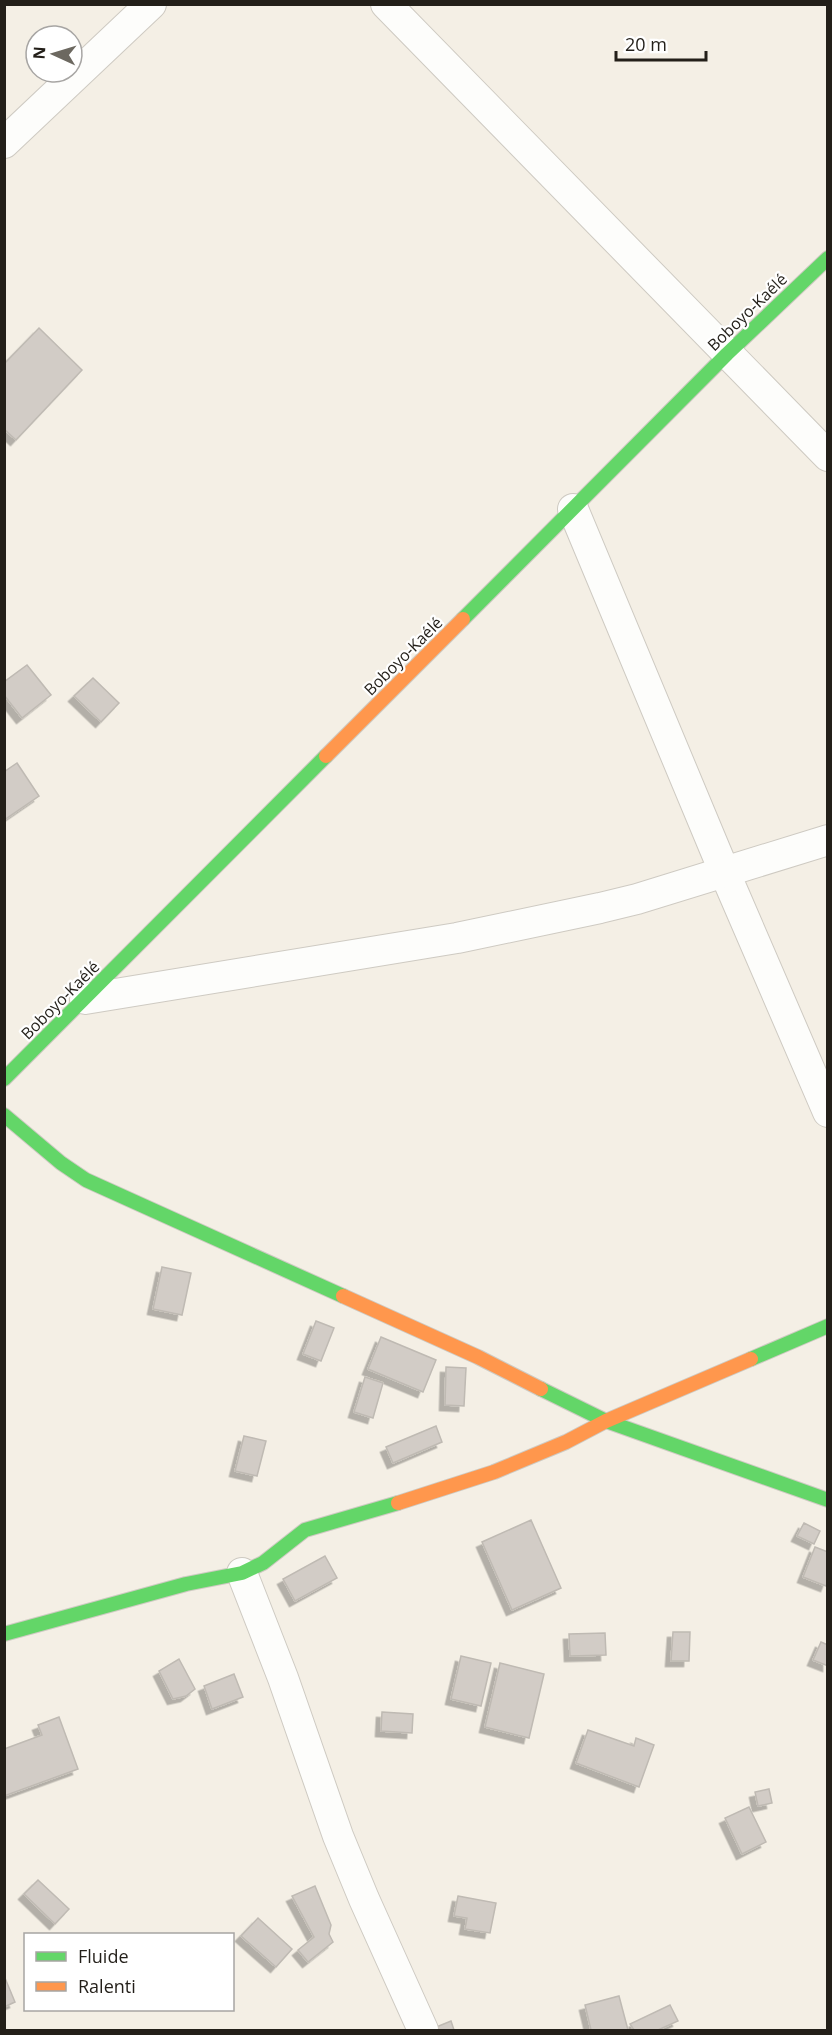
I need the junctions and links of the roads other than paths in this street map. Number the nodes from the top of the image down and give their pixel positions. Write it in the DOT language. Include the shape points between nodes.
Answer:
graph roads {
  1 [pos="151,4"];
  2 [pos="386,4"];
  3 [pos="4,143"];
  4 [pos="828,258"];
  5 [pos="727,354"];
  6 [pos="828,456"];
  7 [pos="573,509"];
  8 [pos="828,840"];
  9 [pos="724,871"];
  10 [pos="85,999"];
  11 [pos="4,1079"];
  12 [pos="828,1112"];
  13 [pos="4,1115"];
  14 [pos="828,1326"];
  15 [pos="606,1421"];
  16 [pos="828,1500"];
  17 [pos="242,1572"];
  18 [pos="4,1634"];
  19 [pos="423,2031"];
  1 -- 3 [label="street"];
  2 -- 5 [label="street"];
  4 -- 5 [label="street, Boboyo-Kaélé"];
  5 -- 6 [label="street"];
  5 -- 7 [label="street, Boboyo-Kaélé"];
  7 -- 9 [label="street"];
  7 -- 10 [label="street, Boboyo-Kaélé"];
  8 -- 9 [label="street"];
  9 -- 10 [label="street" via="637,899 457,938"];
  9 -- 12 [label="street"];
  10 -- 11 [label="street, Boboyo-Kaélé"];
  13 -- 15 [label="street" via="86,1180 478,1357"];
  14 -- 15 [label="street"];
  15 -- 16 [label="street"];
  15 -- 17 [label="street" via="494,1472 305,1530 263,1563"];
  17 -- 18 [label="street"];
  17 -- 19 [label="street" via="338,1836"];
}
